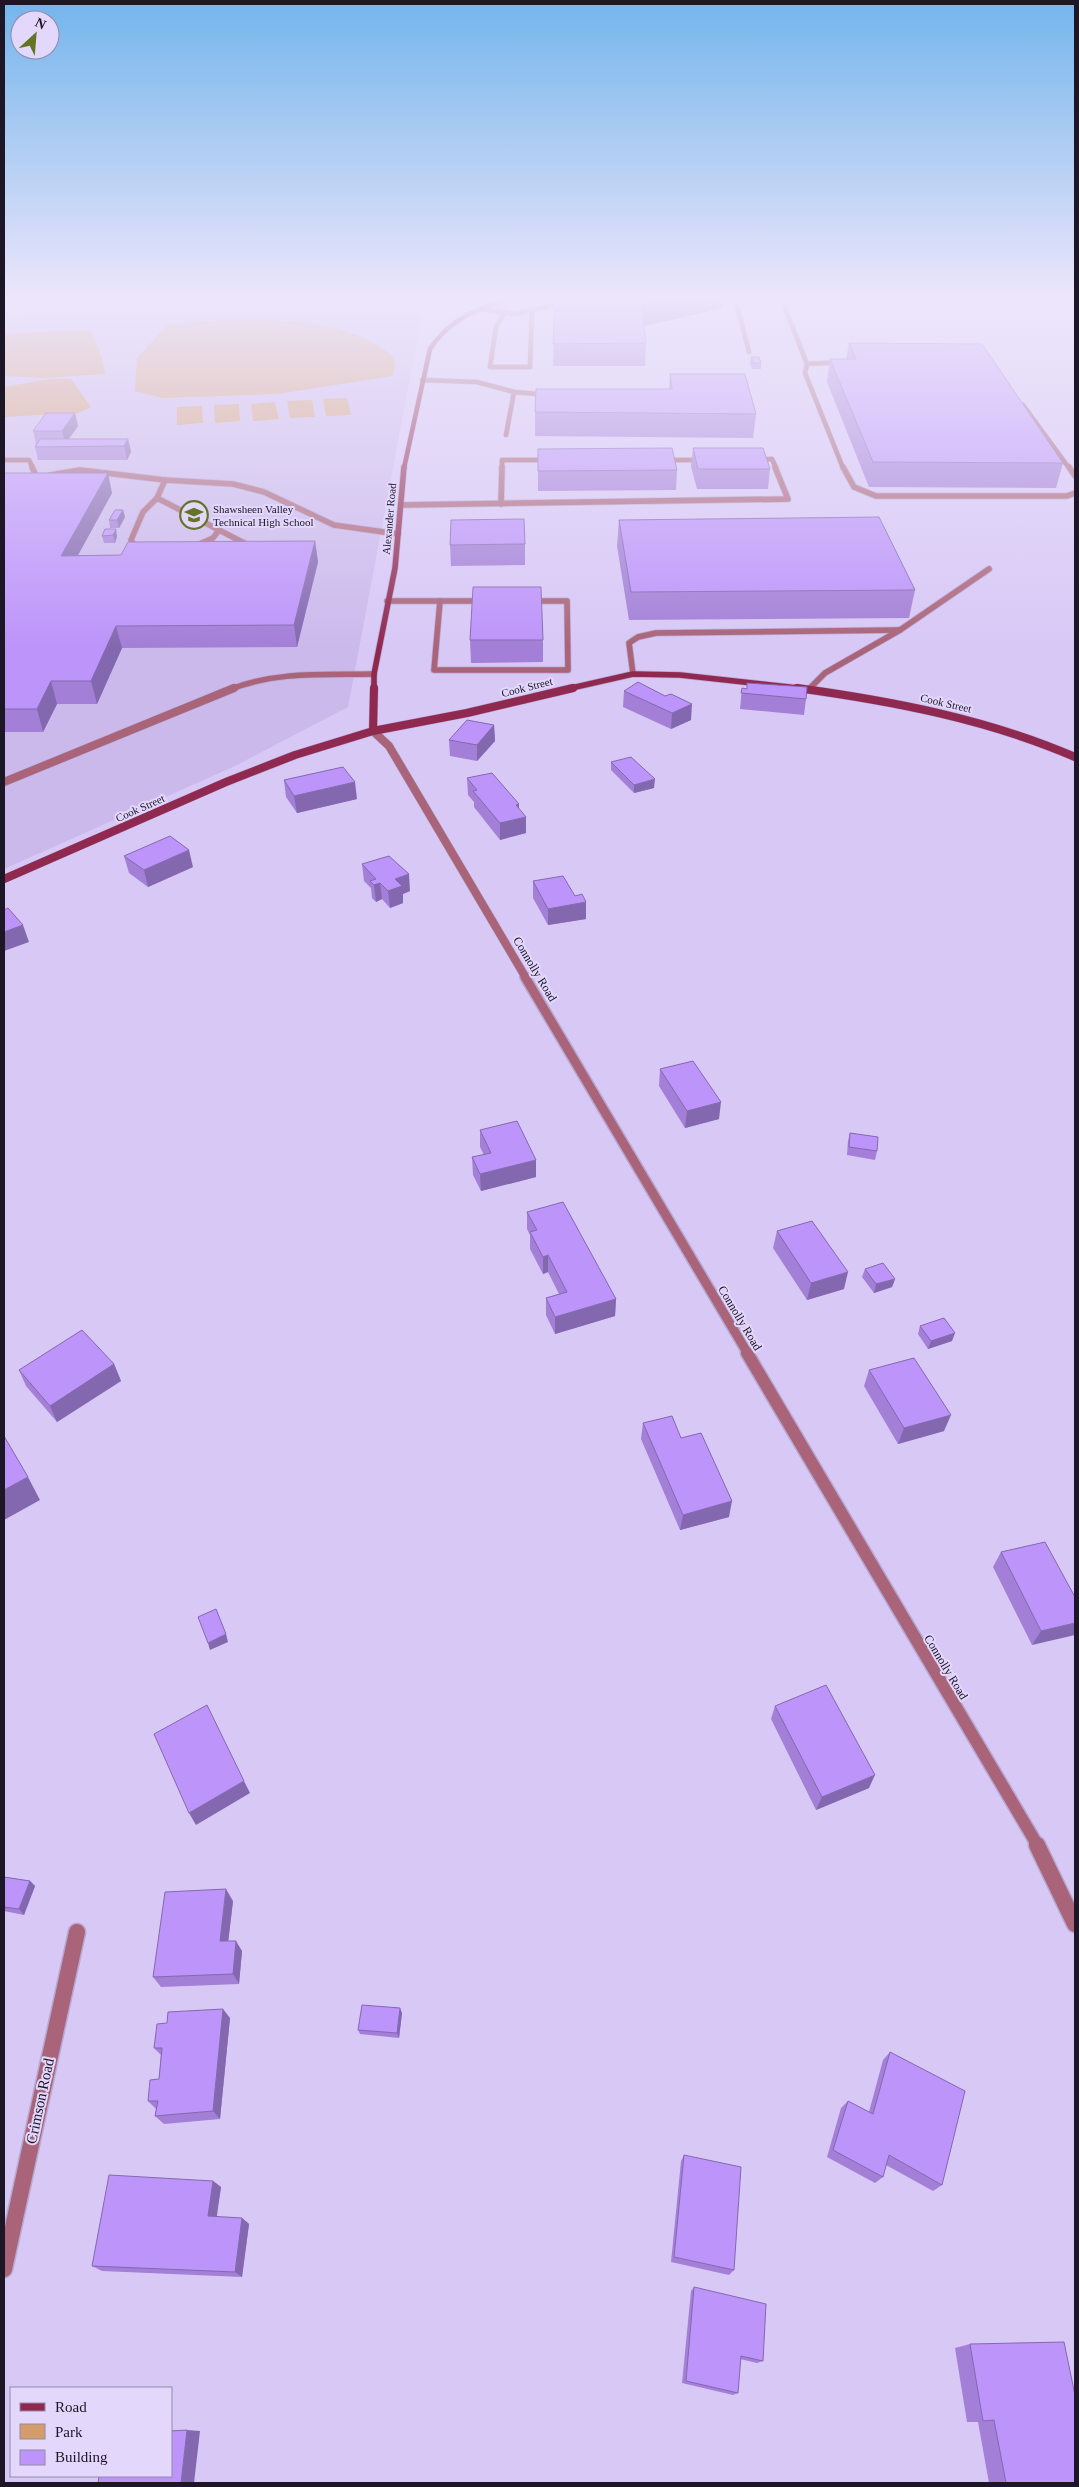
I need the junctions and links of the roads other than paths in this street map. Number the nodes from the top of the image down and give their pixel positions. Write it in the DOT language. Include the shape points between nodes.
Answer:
graph roads {
  1 [pos="416,414"];
  2 [pos="510,414"];
  3 [pos="822,414"];
  4 [pos="1029,414"];
  5 [pos="506,435"];
  6 [pos="4,460"];
  7 [pos="560,460"];
  8 [pos="656,460"];
  9 [pos="714,460"];
  10 [pos="743,460"];
  11 [pos="1075,476"];
  12 [pos="28,478"];
  13 [pos="37,478"];
  14 [pos="165,480"];
  15 [pos="1075,493"];
  16 [pos="157,498"];
  17 [pos="501,504"];
  18 [pos="402,505"];
  19 [pos="218,530"];
  20 [pos="398,534"];
  21 [pos="190,548"];
  22 [pos="148,549"];
  23 [pos="260,552"];
  24 [pos="989,569"];
  25 [pos="387,601"];
  26 [pos="440,601"];
  27 [pos="489,601"];
  28 [pos="518,601"];
  29 [pos="900,630"];
  30 [pos="374,674"];
  31 [pos="633,674"];
  32 [pos="809,689"];
  33 [pos="373,731"];
  34 [pos="1075,757"];
  35 [pos="4,782"];
  36 [pos="4,879"];
  37 [pos="1075,1924"];
  38 [pos="77,1932"];
  39 [pos="4,2269"];
  1 -- 18 [label="street, Alexander Road" via="402,477"];
  2 -- 5 [label="street"];
  3 -- 15 [label="street" via="853,486 861,492 876,496 1066,496"];
  4 -- 11 [label="street"];
  6 -- 13 [label="street" via="29,460"];
  7 -- 17 [label="street" via="502,460"];
  8 -- 9 [label="street"];
  10 -- 17 [label="street" via="772,460 788,499"];
  12 -- 13 [label="street"];
  13 -- 14 [label="street" via="80,470"];
  14 -- 16 [label="street"];
  14 -- 20 [label="street" via="233,484 264,492 334,525"];
  16 -- 19 [label="street"];
  16 -- 22 [label="street" via="143,512 131,540 134,545"];
  17 -- 18 [label="street"];
  18 -- 20 [label="street, Alexander Road"];
  19 -- 21 [label="street" via="213,538"];
  19 -- 23 [label="street"];
  20 -- 25 [label="street, Alexander Road" via="395,568"];
  24 -- 29 [label="street"];
  25 -- 26 [label="street"];
  25 -- 30 [label="street, Alexander Road"];
  26 -- 27 [label="street"];
  26 -- 28 [label="street" via="434,670 568,670 567,601"];
  29 -- 31 [label="street" via="656,633 638,637 629,643"];
  29 -- 32 [label="street" via="825,673"];
  30 -- 33 [label="street, Alexander Road"];
  30 -- 35 [label="street" via="282,675 247,683"];
  31 -- 32 [label="street, Cook Street" via="697,676"];
  31 -- 33 [label="street, Cook Street"];
  32 -- 34 [label="street, Cook Street" via="978,722"];
  33 -- 36 [label="street, Cook Street" via="295,755 234,779"];
  33 -- 37 [label="street, Connolly Road" via="389,746 1046,1860"];
  38 -- 39 [label="street, Crimson Road"];
}
